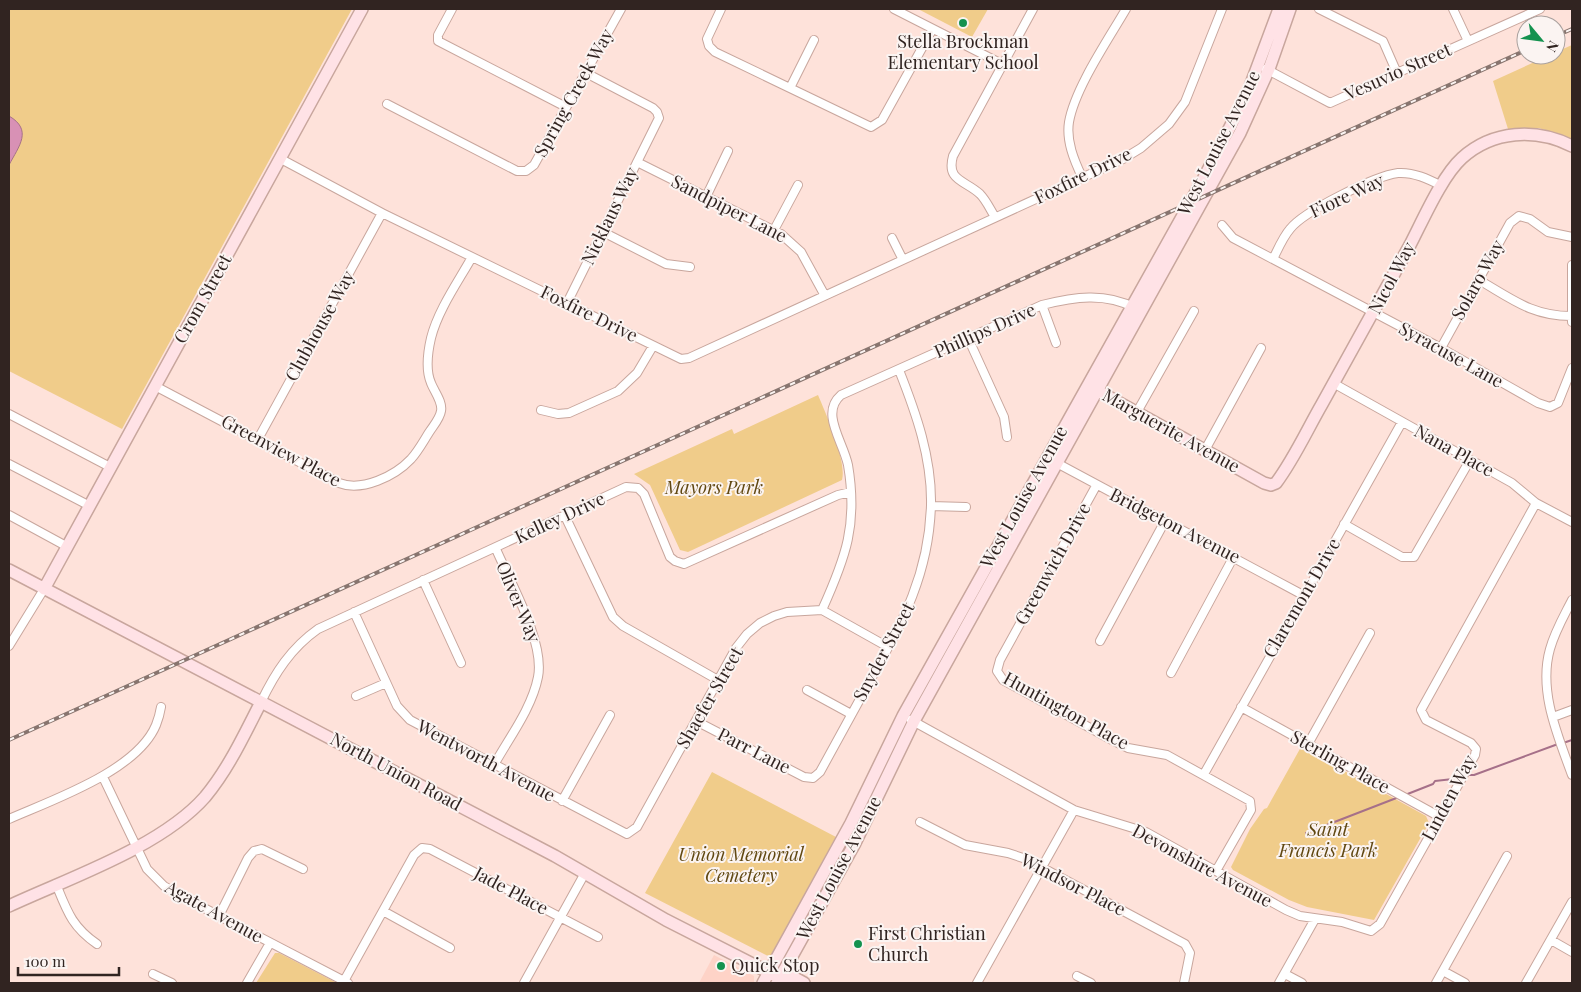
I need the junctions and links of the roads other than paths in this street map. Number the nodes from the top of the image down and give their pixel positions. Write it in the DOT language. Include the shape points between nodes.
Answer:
graph roads {
  1 [pos="362,9"];
  2 [pos="452,9"];
  3 [pos="621,9"];
  4 [pos="721,9"];
  5 [pos="894,9"];
  6 [pos="1033,9"];
  7 [pos="1126,9"];
  8 [pos="1222,9"];
  9 [pos="1278,9"];
  10 [pos="1290,9"];
  11 [pos="1319,9"];
  12 [pos="1453,9"];
  13 [pos="1540,9"];
  14 [pos="932,30"];
  15 [pos="814,40"];
  16 [pos="1468,41"];
  17 [pos="1002,64"];
  18 [pos="1264,68"];
  19 [pos="586,73"];
  20 [pos="1397,73"];
  21 [pos="790,88"];
  22 [pos="387,104"];
  23 [pos="566,107"];
  24 [pos="1572,146"];
  25 [pos="728,151"];
  26 [pos="281,159"];
  27 [pos="637,162"];
  28 [pos="1082,177"];
  29 [pos="798,186"];
  30 [pos="1442,186"];
  31 [pos="706,197"];
  32 [pos="382,213"];
  33 [pos="995,217"];
  34 [pos="1222,224"];
  35 [pos="774,230"];
  36 [pos="602,232"];
  37 [pos="1572,237"];
  38 [pos="892,238"];
  39 [pos="472,257"];
  40 [pos="902,258"];
  41 [pos="1273,259"];
  42 [pos="1572,265"];
  43 [pos="690,267"];
  44 [pos="1479,280"];
  45 [pos="824,294"];
  46 [pos="567,303"];
  47 [pos="1042,305"];
  48 [pos="1136,308"];
  49 [pos="1194,311"];
  50 [pos="1374,313"];
  51 [pos="1572,319"];
  52 [pos="968,338"];
  53 [pos="1056,343"];
  54 [pos="653,346"];
  55 [pos="1261,348"];
  56 [pos="1440,348"];
  57 [pos="1572,368"];
  58 [pos="899,370"];
  59 [pos="1333,383"];
  60 [pos="155,386"];
  61 [pos="1092,388"];
  62 [pos="541,410"];
  63 [pos="1137,412"];
  64 [pos="9,414"];
  65 [pos="1402,422"];
  66 [pos="1007,437"];
  67 [pos="258,439"];
  68 [pos="1205,450"];
  69 [pos="1046,458"];
  70 [pos="1470,460"];
  71 [pos="1057,463"];
  72 [pos="9,464"];
  73 [pos="110,467"];
  74 [pos="1255,478"];
  75 [pos="1096,486"];
  76 [pos="851,492"];
  77 [pos="1536,503"];
  78 [pos="88,505"];
  79 [pos="931,506"];
  80 [pos="966,507"];
  81 [pos="9,515"];
  82 [pos="565,516"];
  83 [pos="1165,521"];
  84 [pos="1572,522"];
  85 [pos="1344,524"];
  86 [pos="66,546"];
  87 [pos="496,549"];
  88 [pos="1234,556"];
  89 [pos="9,570"];
  90 [pos="423,580"];
  91 [pos="44,589"];
  92 [pos="1303,595"];
  93 [pos="1572,600"];
  94 [pos="822,610"];
  95 [pos="354,612"];
  96 [pos="1370,633"];
  97 [pos="10,641"];
  98 [pos="1100,641"];
  99 [pos="1010,642"];
  100 [pos="888,647"];
  101 [pos="461,663"];
  102 [pos="1171,673"];
  103 [pos="718,680"];
  104 [pos="386,683"];
  105 [pos="807,690"];
  106 [pos="356,696"];
  107 [pos="261,702"];
  108 [pos="161,707"];
  109 [pos="1241,707"];
  110 [pos="1572,710"];
  111 [pos="851,714"];
  112 [pos="610,715"];
  113 [pos="903,716"];
  114 [pos="1553,717"];
  115 [pos="696,721"];
  116 [pos="914,721"];
  117 [pos="1308,744"];
  118 [pos="494,765"];
  119 [pos="1204,774"];
  120 [pos="1572,775"];
  121 [pos="103,776"];
  122 [pos="813,778"];
  123 [pos="562,801"];
  124 [pos="1074,810"];
  125 [pos="1440,817"];
  126 [pos="9,819"];
  127 [pos="640,821"];
  128 [pos="920,822"];
  129 [pos="137,848"];
  130 [pos="1507,856"];
  131 [pos="1042,866"];
  132 [pos="302,869"];
  133 [pos="1216,871"];
  134 [pos="585,873"];
  135 [pos="56,884"];
  136 [pos="1572,902"];
  137 [pos="9,906"];
  138 [pos="383,911"];
  139 [pos="219,916"];
  140 [pos="561,917"];
  141 [pos="1315,919"];
  142 [pos="598,937"];
  143 [pos="1552,940"];
  144 [pos="270,943"];
  145 [pos="96,944"];
  146 [pos="450,948"];
  147 [pos="1572,952"];
  148 [pos="1443,971"];
  149 [pos="769,973"];
  150 [pos="153,974"];
  151 [pos="1285,974"];
  152 [pos="1078,976"];
  153 [pos="346,982"];
  154 [pos="781,982"];
  155 [pos="172,983"];
  156 [pos="247,983"];
  157 [pos="524,983"];
  158 [pos="763,983"];
  159 [pos="804,983"];
  160 [pos="977,983"];
  161 [pos="1091,983"];
  162 [pos="1184,983"];
  163 [pos="1279,983"];
  164 [pos="1302,983"];
  165 [pos="1436,983"];
  166 [pos="1465,983"];
  167 [pos="1526,983"];
  1 -- 26 [label="street, Crom Street"];
  2 -- 23 [label="street" via="438,35 438,42"];
  3 -- 19 [label="street, Spring Creek Way"];
  4 -- 21 [label="street" via="707,33 709,46"];
  5 -- 14 [label="street"];
  6 -- 17 [label="street"];
  7 -- 28 [label="street" via="1081,89 1069,122 1071,152"];
  8 -- 28 [label="street, Foxfire Drive" via="1191,91 1174,118 1141,148"];
  9 -- 18 [label="street, West Louise Avenue"];
  10 -- 18 [label="street, West Louise Avenue"];
  11 -- 20 [label="street" via="1383,41"];
  12 -- 16 [label="street"];
  13 -- 16 [label="street, Vesuvio Street"];
  14 -- 17 [label="street"];
  14 -- 21 [label="street" via="882,120 871,127"];
  15 -- 21 [label="street"];
  16 -- 20 [label="street, Vesuvio Street"];
  17 -- 33 [label="street" via="950,167 953,175 981,195"];
  18 -- 20 [label="street, Vesuvio Street" via="1330,103"];
  18 -- 48 [label="street, West Louise Avenue"];
  19 -- 23 [label="street, Spring Creek Way"];
  19 -- 27 [label="street, Nicklaus Way" via="657,112 659,118"];
  22 -- 23 [label="street, Spring Creek Way" via="517,171 526,171 534,165"];
  24 -- 30 [label="street, Nicol Way" via="1546,136 1525,133 1503,136 1486,142 1462,158"];
  25 -- 31 [label="street"];
  26 -- 32 [label="street, Foxfire Drive"];
  26 -- 60 [label="street, Crom Street"];
  27 -- 31 [label="street, Sandpiper Lane"];
  27 -- 36 [label="street, Nicklaus Way"];
  28 -- 33 [label="street, Foxfire Drive"];
  29 -- 35 [label="street"];
  30 -- 41 [label="street, Fiore Way" via="1420,175 1398,173 1375,180 1305,214 1289,229"];
  30 -- 50 [label="street, Nicol Way"];
  31 -- 35 [label="street, Sandpiper Lane"];
  32 -- 39 [label="street, Foxfire Drive"];
  32 -- 67 [label="street, Clubhouse Way"];
  33 -- 40 [label="street, Foxfire Drive"];
  34 -- 41 [label="street, Syracuse Lane" via="1233,238"];
  35 -- 45 [label="street, Sandpiper Lane" via="793,242 801,252"];
  36 -- 43 [label="street" via="666,264"];
  36 -- 46 [label="street, Nicklaus Way"];
  37 -- 44 [label="street, Solaro Way" via="1548,232 1530,219 1519,216 1510,223"];
  38 -- 40 [label="street"];
  39 -- 46 [label="street, Foxfire Drive"];
  39 -- 67 [label="street, Greenview Place" via="432,335 428,351 428,371 441,411 418,451 400,468 364,486 355,487 340,483"];
  40 -- 45 [label="street, Foxfire Drive"];
  41 -- 50 [label="street, Syracuse Lane"];
  42 -- 51 [label="street"];
  44 -- 51 [label="street" via="1536,312"];
  44 -- 56 [label="street, Solaro Way"];
  45 -- 54 [label="street, Foxfire Drive" via="689,358 676,358"];
  46 -- 54 [label="street, Foxfire Drive"];
  47 -- 48 [label="street, Phillips Drive" via="1089,296 1115,300"];
  47 -- 52 [label="street, Phillips Drive"];
  47 -- 53 [label="street"];
  48 -- 61 [label="street, West Louise Avenue"];
  49 -- 63 [label="street"];
  50 -- 56 [label="street, Syracuse Lane"];
  50 -- 59 [label="street, Nicol Way"];
  52 -- 58 [label="street, Phillips Drive"];
  52 -- 66 [label="street" via="1004,417"];
  54 -- 62 [label="street" via="637,373 618,391 569,413"];
  55 -- 68 [label="street"];
  56 -- 57 [label="street, Syracuse Lane" via="1550,407 1558,403"];
  58 -- 76 [label="street, Phillips Drive" via="842,395 831,408 847,460"];
  58 -- 79 [label="street, Snyder Street" via="921,430 928,464"];
  59 -- 65 [label="street, Nana Place"];
  59 -- 74 [label="street, Nicol Way" via="1276,483 1271,485"];
  60 -- 67 [label="street, Greenview Place"];
  60 -- 73 [label="street, Crom Street"];
  61 -- 63 [label="street, Marguerite Avenue"];
  61 -- 69 [label="street, West Louise Avenue"];
  61 -- 71 [label="street, West Louise Avenue"];
  63 -- 68 [label="street, Marguerite Avenue"];
  64 -- 73 [label="street"];
  65 -- 70 [label="street, Nana Place"];
  65 -- 85 [label="street, Claremont Drive"];
  68 -- 74 [label="street, Marguerite Avenue"];
  69 -- 71 [label="street, Bridgeton Avenue"];
  69 -- 113 [label="street, West Louise Avenue"];
  70 -- 77 [label="street, Nana Place" via="1512,483"];
  70 -- 85 [label="street" via="1414,557 1402,557"];
  71 -- 75 [label="street, Bridgeton Avenue"];
  71 -- 116 [label="street, West Louise Avenue"];
  72 -- 78 [label="street"];
  73 -- 78 [label="street, Crom Street"];
  75 -- 83 [label="street, Bridgeton Avenue"];
  75 -- 99 [label="street, Greenwich Drive"];
  76 -- 82 [label="street, Kelley Drive" via="684,564 670,556 644,494 638,488 626,487"];
  76 -- 94 [label="street" via="852,523 846,553"];
  77 -- 84 [label="street, Nana Place"];
  77 -- 125 [label="street, Linden Way" via="1421,710 1426,720 1471,743 1476,749"];
  78 -- 86 [label="street, Crom Street"];
  79 -- 80 [label="street"];
  79 -- 100 [label="street, Snyder Street" via="927,544 915,592"];
  81 -- 86 [label="street"];
  82 -- 87 [label="street, Kelley Drive"];
  82 -- 103 [label="street" via="613,616 623,626"];
  83 -- 88 [label="street, Bridgeton Avenue"];
  83 -- 98 [label="street"];
  85 -- 92 [label="street, Claremont Drive"];
  86 -- 91 [label="street, Crom Street"];
  87 -- 90 [label="street, Kelley Drive"];
  87 -- 118 [label="street, Oliver Way" via="536,640 539,665 533,692"];
  88 -- 92 [label="street, Bridgeton Avenue"];
  88 -- 102 [label="street"];
  89 -- 91 [label="street, North Union Road"];
  90 -- 95 [label="street, Kelley Drive"];
  90 -- 101 [label="street"];
  91 -- 97 [label="street"];
  91 -- 107 [label="street, North Union Road"];
  92 -- 109 [label="street, Claremont Drive"];
  93 -- 114 [label="street" via="1550,650 1547,690"];
  94 -- 100 [label="street"];
  94 -- 103 [label="street, Shaefer Street" via="787,612 760,623 736,648"];
  95 -- 104 [label="street, Wentworth Avenue"];
  95 -- 107 [label="street, Kelley Drive" via="318,629 293,650"];
  96 -- 117 [label="street"];
  99 -- 119 [label="street, Huntington Place" via="996,668 1003,680 1128,748 1167,755"];
  100 -- 111 [label="street, Snyder Street"];
  103 -- 115 [label="street, Shaefer Street"];
  104 -- 106 [label="street"];
  104 -- 118 [label="street, Wentworth Avenue" via="397,706 410,720"];
  105 -- 111 [label="street"];
  107 -- 129 [label="street" via="230,763 204,798 182,819"];
  107 -- 134 [label="street, North Union Road"];
  108 -- 121 [label="street" via="156,727 141,747"];
  109 -- 117 [label="street, Sterling Place"];
  109 -- 119 [label="street, Claremont Drive"];
  110 -- 114 [label="street"];
  111 -- 122 [label="street, Snyder Street" via="820,772"];
  112 -- 123 [label="street"];
  113 -- 116 [label="street, Devonshire Avenue"];
  113 -- 149 [label="street, West Louise Avenue" via="851,823"];
  114 -- 120 [label="street"];
  115 -- 122 [label="street, Parr Lane" via="804,777"];
  115 -- 127 [label="street, Shaefer Street"];
  116 -- 124 [label="street, Devonshire Avenue"];
  116 -- 154 [label="street, West Louise Avenue" via="855,843"];
  117 -- 125 [label="street, Sterling Place"];
  118 -- 123 [label="street, Wentworth Avenue"];
  119 -- 133 [label="street, Huntington Place" via="1247,799 1251,810"];
  121 -- 126 [label="street"];
  121 -- 129 [label="street, Agate Avenue"];
  123 -- 127 [label="street, Wentworth Avenue" via="627,834"];
  124 -- 131 [label="street"];
  124 -- 133 [label="street, Devonshire Avenue" via="1146,832"];
  125 -- 141 [label="street, Linden Way" via="1377,928 1367,931 1342,922"];
  128 -- 131 [label="street, Windsor Place" via="965,845 1008,853"];
  129 -- 135 [label="street"];
  129 -- 139 [label="street, Agate Avenue" via="154,878"];
  130 -- 148 [label="street"];
  131 -- 160 [label="street"];
  131 -- 162 [label="street, Windsor Place" via="1185,944 1190,953"];
  132 -- 139 [label="street" via="262,849 254,852"];
  133 -- 141 [label="street, Devonshire Avenue" via="1286,910"];
  134 -- 140 [label="street"];
  134 -- 149 [label="street, North Union Road" via="666,920"];
  135 -- 137 [label="street"];
  135 -- 145 [label="street" via="71,919"];
  136 -- 143 [label="street"];
  138 -- 140 [label="street, Jade Place" via="414,855 422,848 430,849"];
  138 -- 146 [label="street"];
  138 -- 153 [label="street"];
  139 -- 144 [label="street, Agate Avenue"];
  140 -- 142 [label="street, Jade Place"];
  140 -- 157 [label="street"];
  141 -- 151 [label="street"];
  143 -- 147 [label="street"];
  143 -- 167 [label="street"];
  144 -- 153 [label="street, Agate Avenue"];
  144 -- 156 [label="street"];
  148 -- 165 [label="street"];
  148 -- 166 [label="street"];
  149 -- 154 [label="street, North Union Road"];
  149 -- 158 [label="street, West Louise Avenue"];
  150 -- 155 [label="street"];
  151 -- 163 [label="street"];
  151 -- 164 [label="street"];
  152 -- 161 [label="street"];
  154 -- 159 [label="street, North Union Road" via="793,977"];
}
